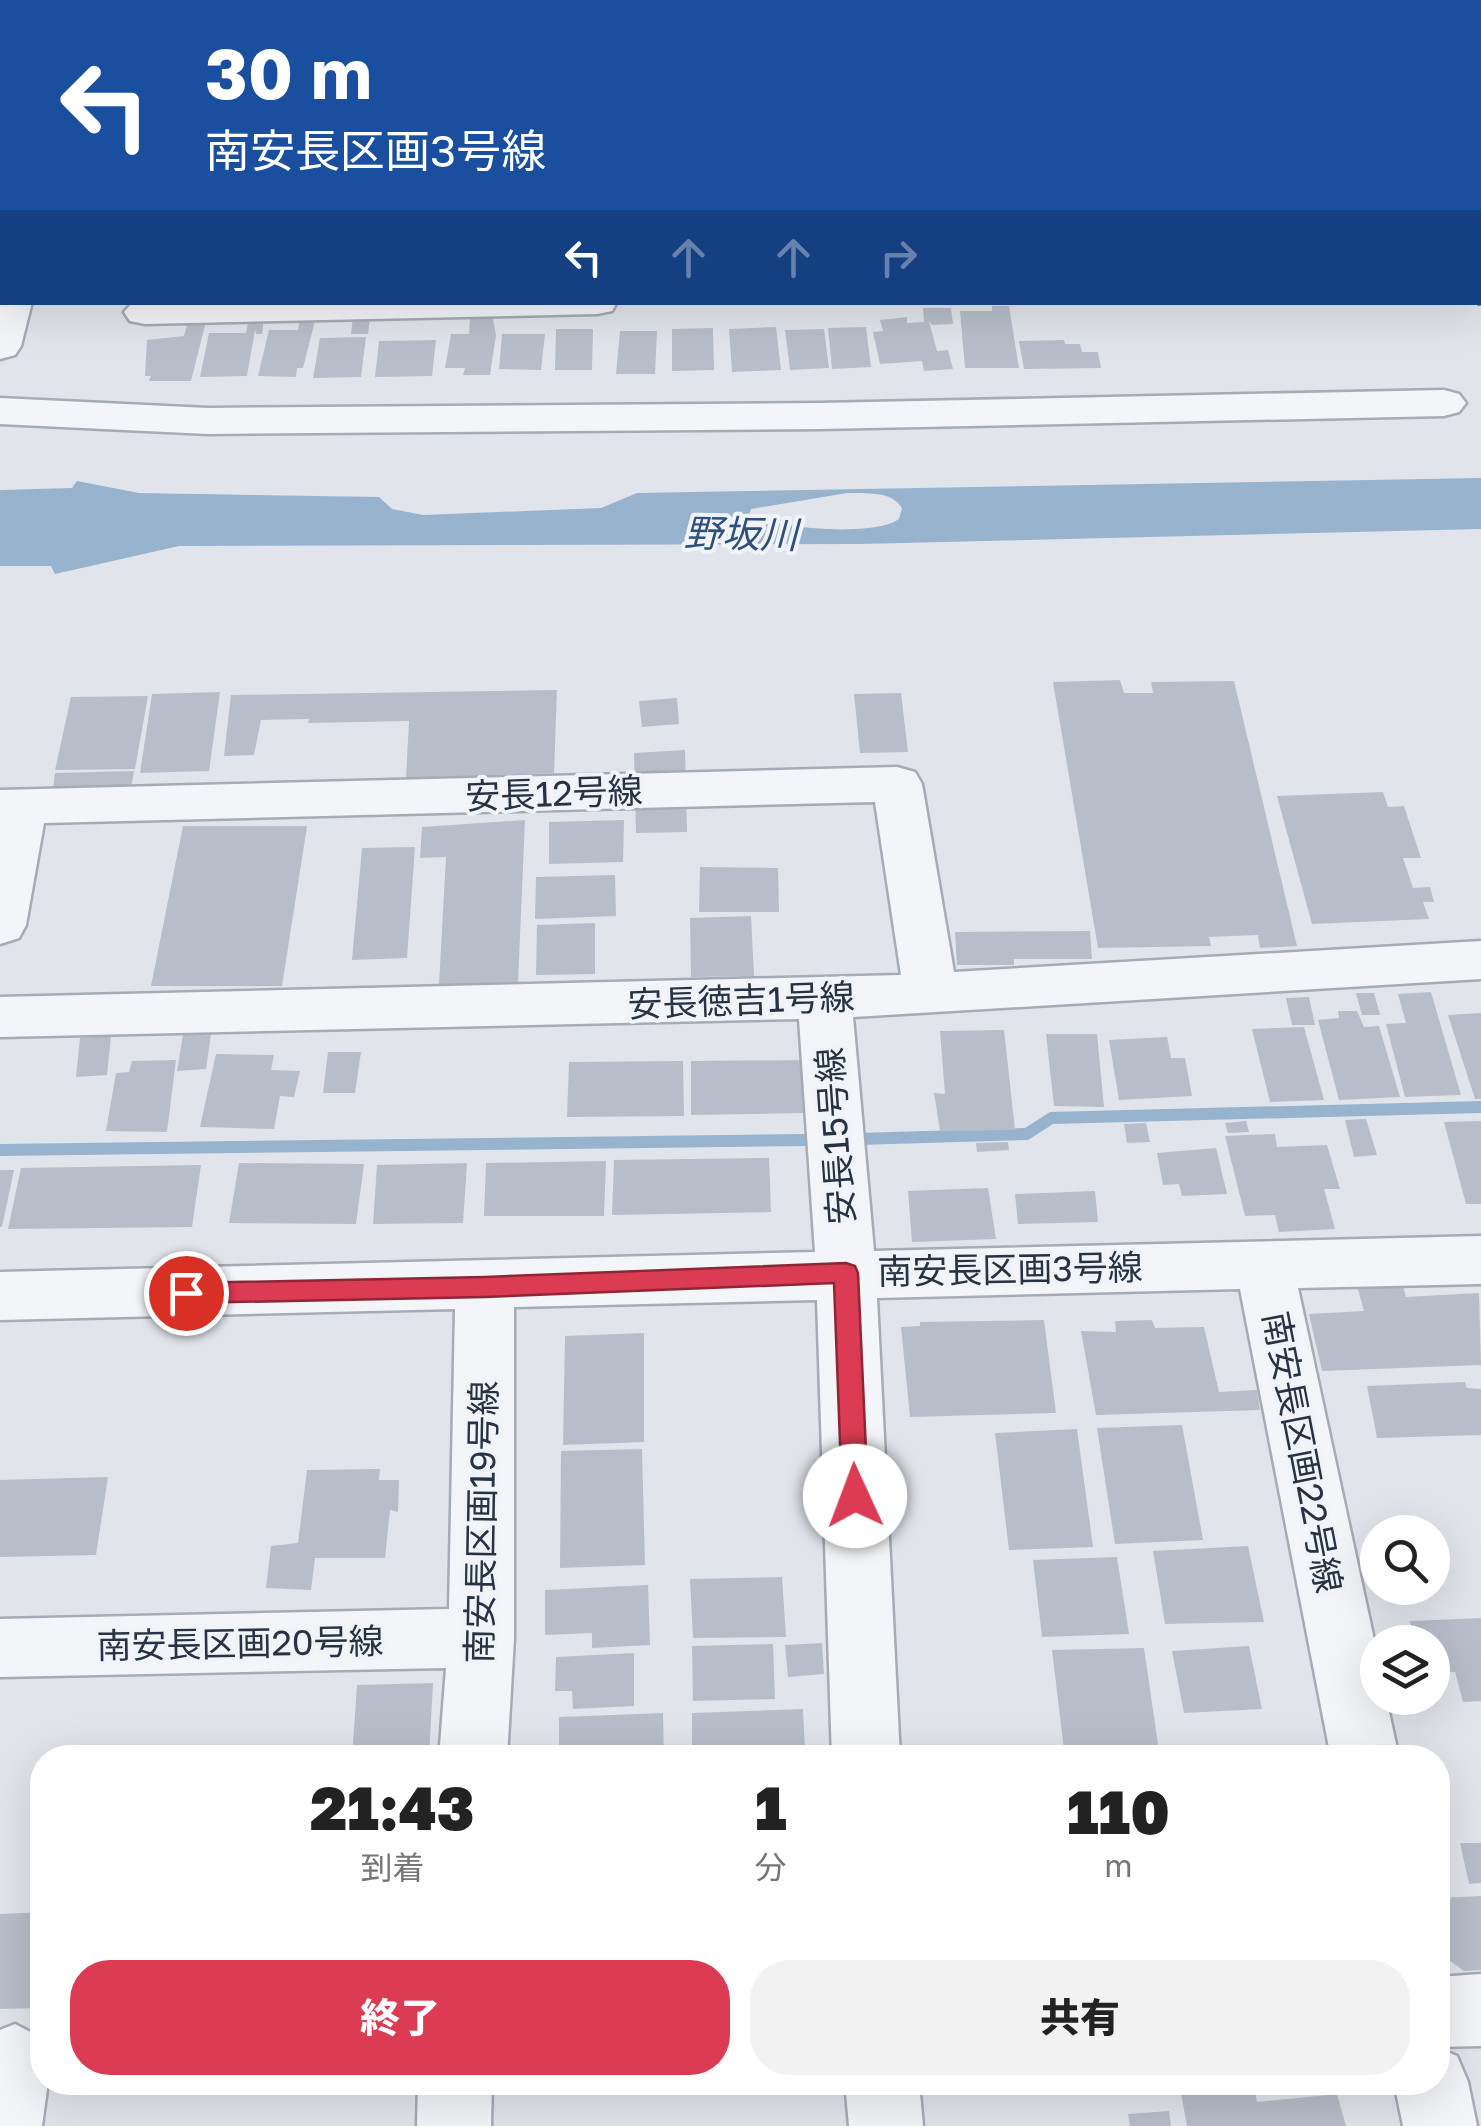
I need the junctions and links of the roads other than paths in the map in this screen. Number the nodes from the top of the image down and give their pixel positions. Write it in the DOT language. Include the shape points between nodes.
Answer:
graph roads {
  1 [pos="10,305"];
  2 [pos="333,305"];
  3 [pos="245,306"];
  4 [pos="144,312"];
  5 [pos="0,346"];
  6 [pos="1444,403"];
  7 [pos="0,411"];
  8 [pos="11,807"];
  9 [pos="0,925"];
  10 [pos="1481,960"];
  11 [pos="931,992"];
  12 [pos="824,999"];
  13 [pos="0,1016"];
  14 [pos="1481,1260"];
  15 [pos="1264,1264"];
  16 [pos="846,1273"];
  17 [pos="485,1287"];
  18 [pos="0,1296"];
  19 [pos="481,1638"];
  20 [pos="0,1648"];
  21 [pos="475,1745"];
  22 [pos="865,1745"];
  23 [pos="1362,1745"];
  24 [pos="1481,2010"];
  25 [pos="1450,2011"];
  26 [pos="455,2095"];
  27 [pos="883,2095"];
  28 [pos="1434,2095"];
  29 [pos="454,2126"];
  30 [pos="886,2126"];
  31 [pos="1440,2126"];
  1 -- 5 [label="street"];
  2 -- 3 [label="street"];
  3 -- 4 [label="street"];
  6 -- 7 [label="street" via="208,422"];
  8 -- 9 [label="street"];
  8 -- 11 [label="street, 安長12号線" via="897,784"];
  10 -- 11 [label="street, 安長徳吉1号線"];
  11 -- 12 [label="street, 安長徳吉1号線"];
  12 -- 13 [label="street, 安長徳吉1号線"];
  12 -- 16 [label="street, 安長15号線"];
  14 -- 15 [label="street, 南安長区画3号線"];
  15 -- 16 [label="street, 南安長区画3号線"];
  15 -- 23 [label="street, 南安長区画22号線"];
  16 -- 17 [label="street, 南安長区画3号線"];
  16 -- 22 [label="street, 安長15号線"];
  17 -- 18 [label="street, 南安長区画3号線"];
  17 -- 19 [label="street, 南安長区画19号線"];
  19 -- 20 [label="street, 南安長区画20号線"];
  19 -- 21 [label="street, 南安長区画19号線"];
  24 -- 25 [label="street"];
  26 -- 29 [label="street"];
  27 -- 30 [label="street"];
  28 -- 31 [label="street"];
}
